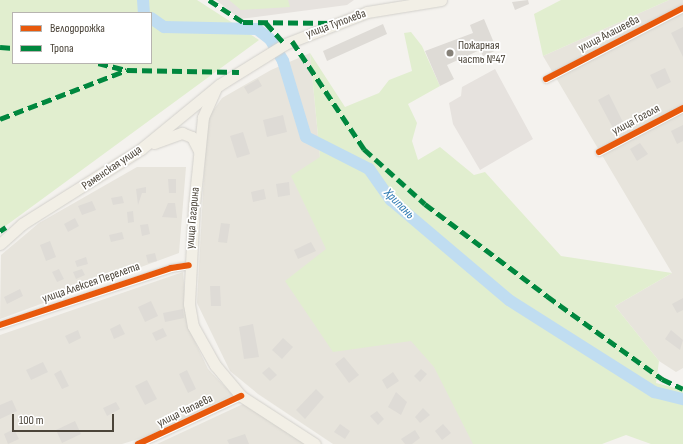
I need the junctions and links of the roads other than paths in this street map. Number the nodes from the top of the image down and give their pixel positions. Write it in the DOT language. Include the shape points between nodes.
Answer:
graph roads {
  1 [pos="441,0"];
  2 [pos="683,8"];
  3 [pos="546,79"];
  4 [pos="218,85"];
  5 [pos="189,107"];
  6 [pos="683,108"];
  7 [pos="203,117"];
  8 [pos="142,149"];
  9 [pos="199,152"];
  10 [pos="599,152"];
  11 [pos="0,244"];
  12 [pos="189,265"];
  13 [pos="0,325"];
  14 [pos="241,396"];
  15 [pos="138,444"];
  16 [pos="315,444"];
  1 -- 4 [label="main road, улица Туполева" via="367,12 285,44"];
  2 -- 3 [label="street, улица Алашеева"];
  4 -- 5 [label="main road, Раменская улица"];
  4 -- 7 [label="main road, улица Гагарина"];
  5 -- 7 [label="main road" via="181,116 182,126 193,128"];
  5 -- 8 [label="main road, Раменская улица"];
  6 -- 10 [label="street, улица Гоголя"];
  7 -- 9 [label="main road, улица Гагарина"];
  8 -- 9 [label="main road" via="182,133 192,137"];
  8 -- 11 [label="main road, Раменская улица" via="22,224"];
  9 -- 12 [label="main road, улица Гагарина"];
  12 -- 13 [label="street, улица Алексея Перелета" via="171,268"];
  12 -- 14 [label="main road, улица Гагарина" via="189,304 193,326 215,365"];
  14 -- 15 [label="street, улица Чапаева"];
  14 -- 16 [label="main road, улица Гагарина"];
}
